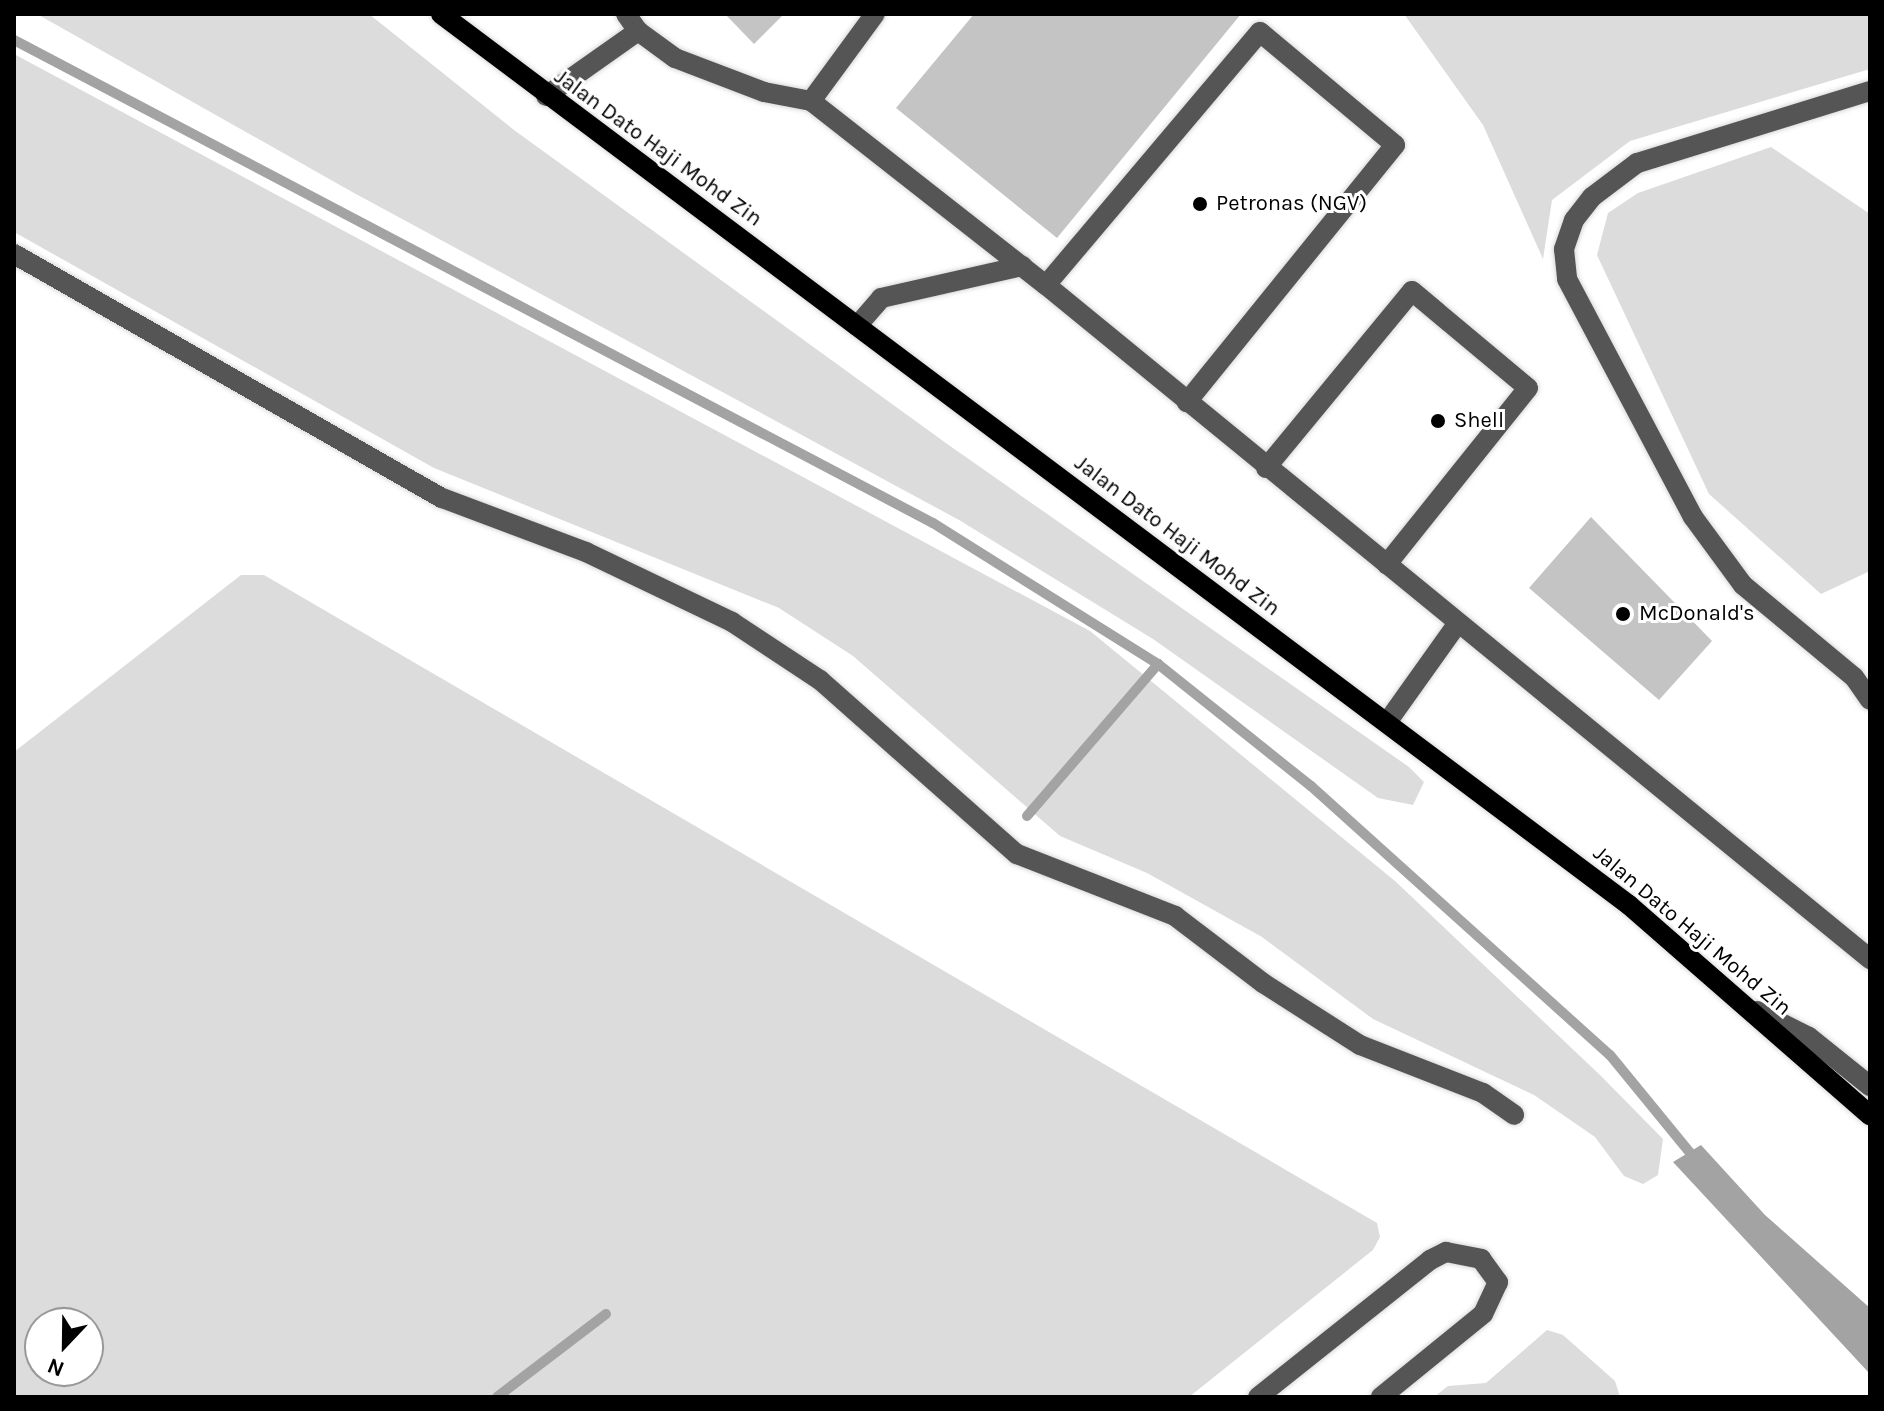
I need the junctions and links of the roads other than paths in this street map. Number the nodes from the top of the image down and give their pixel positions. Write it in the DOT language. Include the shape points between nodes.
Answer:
graph roads {
  1 [pos="441,14"];
  2 [pos="875,14"];
  3 [pos="632,22"];
  4 [pos="1870,91"];
  5 [pos="546,96"];
  6 [pos="811,101"];
  7 [pos="14,254"];
  8 [pos="1022,266"];
  9 [pos="1046,285"];
  10 [pos="857,326"];
  11 [pos="1187,402"];
  12 [pos="1266,468"];
  13 [pos="1387,564"];
  14 [pos="1458,623"];
  15 [pos="1862,672"];
  16 [pos="1870,700"];
  17 [pos="1388,721"];
  18 [pos="1870,959"];
  19 [pos="1746,1006"];
  20 [pos="1870,1086"];
  21 [pos="1514,1115"];
  22 [pos="1870,1115"];
  23 [pos="1258,1397"];
  24 [pos="1381,1397"];
  1 -- 5 [label="main road, Jalan Dato Haji Mohd Zin"];
  2 -- 6 [label="street"];
  3 -- 5 [label="street"];
  3 -- 6 [label="street" via="675,58 715,76"];
  4 -- 15 [label="street" via="1637,163 1592,197 1574,220 1564,249 1567,279 1693,517 1743,585 1821,651"];
  5 -- 10 [label="main road, Jalan Dato Haji Mohd Zin"];
  6 -- 8 [label="street"];
  7 -- 21 [label="street" via="442,498 586,552 732,622 820,680 1017,854 1175,916 1263,983 1360,1045 1483,1093"];
  8 -- 9 [label="street"];
  8 -- 10 [label="street" via="881,298"];
  9 -- 11 [label="street"];
  9 -- 11 [label="street" via="1260,32 1395,145"];
  10 -- 17 [label="main road, Jalan Dato Haji Mohd Zin"];
  11 -- 12 [label="street"];
  12 -- 13 [label="street"];
  12 -- 13 [label="street" via="1412,291 1528,388"];
  13 -- 14 [label="street"];
  14 -- 17 [label="street"];
  14 -- 18 [label="street"];
  15 -- 16 [label="street"];
  17 -- 19 [label="main road, Jalan Dato Haji Mohd Zin" via="1629,905"];
  19 -- 20 [label="street" via="1809,1037"];
  19 -- 22 [label="main road, Jalan Dato Haji Mohd Zin"];
  23 -- 24 [label="street" via="1430,1260 1446,1252 1481,1259 1498,1282 1483,1314"];
}
